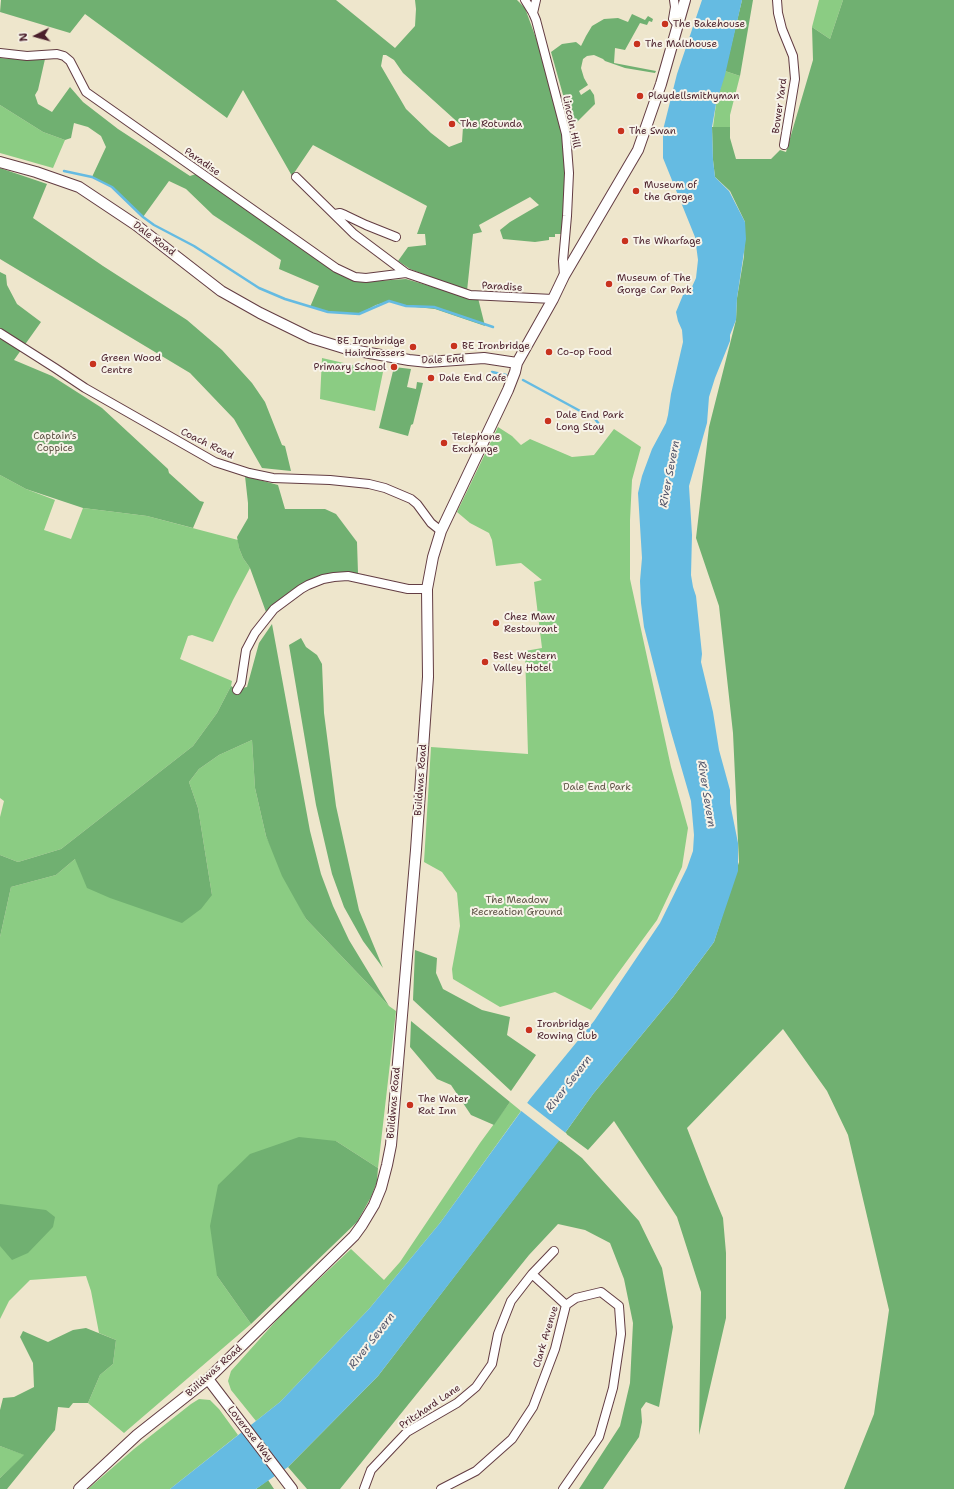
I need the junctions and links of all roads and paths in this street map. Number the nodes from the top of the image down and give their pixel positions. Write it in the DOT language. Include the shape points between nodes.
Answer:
graph roads {
  1 [pos="525,0"];
  2 [pos="536,0"];
  3 [pos="674,0"];
  4 [pos="685,0"];
  5 [pos="777,0"];
  6 [pos="533,13"];
  7 [pos="678,25"];
  8 [pos="0,53"];
  9 [pos="784,145"];
  10 [pos="0,162"];
  11 [pos="296,177"];
  12 [pos="335,214"];
  13 [pos="396,237"];
  14 [pos="406,273"];
  15 [pos="564,276"];
  16 [pos="553,299"];
  17 [pos="0,333"];
  18 [pos="301,333"];
  19 [pos="517,363"];
  20 [pos="441,531"];
  21 [pos="427,589"];
  22 [pos="237,690"];
  23 [pos="554,1251"];
  24 [pos="532,1274"];
  25 [pos="566,1305"];
  26 [pos="208,1379"];
  27 [pos="79,1489"];
  28 [pos="292,1489"];
  29 [pos="364,1489"];
  30 [pos="441,1489"];
  31 [pos="564,1489"];
  1 -- 6 [label="street, Lincoln Hill"];
  2 -- 6 [label="street"];
  3 -- 7 [label="street" via="673,19"];
  4 -- 7 [label="street"];
  5 -- 9 [label="street, Bower Yard" via="782,29 793,56 795,79"];
  6 -- 15 [label="street, Lincoln Hill" via="567,140 569,173"];
  7 -- 15 [label="street" via="638,150"];
  8 -- 14 [label="street, Paradise" via="64,56 70,61 86,92 336,268 355,277 366,278"];
  10 -- 18 [label="street, Dale Road" via="79,187 136,225 221,290"];
  11 -- 12 [label="street, Paradise"];
  12 -- 13 [label="street" via="340,213"];
  12 -- 14 [label="street, Paradise" via="354,234"];
  14 -- 16 [label="street, Paradise" via="470,295"];
  15 -- 16 [label="street"];
  16 -- 19 [label="street"];
  17 -- 20 [label="street, Coach Road" via="85,388 215,462 273,478 330,480 385,488 411,499 431,524"];
  18 -- 19 [label="street, Dale End" via="347,349 409,360 428,362 484,358"];
  19 -- 20 [label="street" via="508,390"];
  20 -- 21 [label="street" via="432,557"];
  21 -- 22 [label="street" via="408,589 348,576 308,584 274,608 255,633 246,650 245,684"];
  21 -- 26 [label="street, Buildwas Road" via="428,677 416,850 390,1145 385,1172 374,1204 354,1236"];
  23 -- 24 [label="street, Pritchard Lane"];
  24 -- 25 [label="street"];
  24 -- 29 [label="street, Pritchard Lane" via="511,1301 498,1334 492,1364 476,1387 457,1403 407,1432 371,1470"];
  25 -- 30 [label="street, Clark Avenue" via="555,1349 533,1407 512,1439 476,1471"];
  25 -- 31 [label="street, Clark Avenue" via="576,1298 601,1292 618,1306 621,1334 613,1388 599,1437"];
  26 -- 27 [label="street, Buildwas Road" via="137,1435"];
  26 -- 28 [label="street, Loverose Way"];
}
